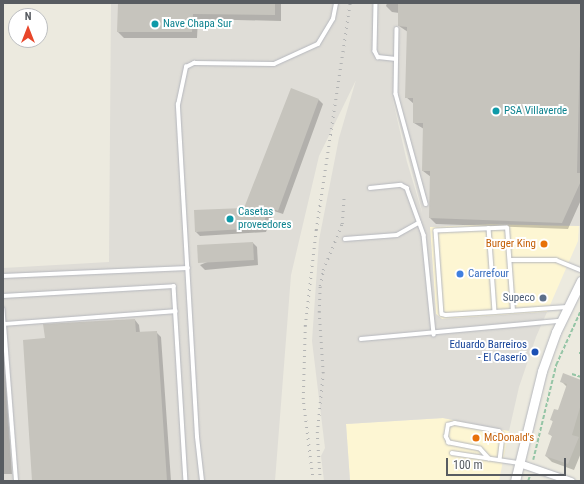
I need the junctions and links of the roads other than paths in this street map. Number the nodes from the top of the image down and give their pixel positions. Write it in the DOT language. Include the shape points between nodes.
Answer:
graph roads {
  1 [pos="336,3"];
  2 [pos="376,3"];
  3 [pos="397,29"];
  4 [pos="396,59"];
  5 [pos="370,188"];
  6 [pos="426,204"];
  7 [pos="419,223"];
  8 [pos="489,228"];
  9 [pos="345,239"];
  10 [pos="510,260"];
  11 [pos="188,268"];
  12 [pos="581,270"];
  13 [pos="3,276"];
  14 [pos="581,281"];
  15 [pos="3,296"];
  16 [pos="568,307"];
  17 [pos="3,309"];
  18 [pos="176,311"];
  19 [pos="513,311"];
  20 [pos="495,312"];
  21 [pos="561,321"];
  22 [pos="4,324"];
  23 [pos="434,334"];
  24 [pos="361,340"];
  25 [pos="452,453"];
  26 [pos="489,459"];
  27 [pos="500,459"];
  28 [pos="519,463"];
  29 [pos="16,481"];
  30 [pos="186,481"];
  31 [pos="202,481"];
  32 [pos="515,481"];
  33 [pos="571,481"];
  1 -- 11 [label="lane" via="333,19 318,44 274,64 194,63 186,67 178,106"];
  2 -- 4 [label="lane" via="375,51 378,57"];
  3 -- 4 [label="lane"];
  4 -- 6 [label="lane" via="396,94"];
  5 -- 7 [label="lane" via="401,185 407,188"];
  7 -- 9 [label="lane" via="397,235"];
  7 -- 23 [label="lane" via="424,235"];
  8 -- 10 [label="lane" via="507,228"];
  8 -- 20 [label="lane"];
  8 -- 20 [label="lane" via="436,231 438,288 442,314"];
  10 -- 12 [label="lane" via="556,260"];
  10 -- 19 [label="lane"];
  11 -- 13 [label="lane"];
  11 -- 31 [label="lane"];
  14 -- 16 [label="street"];
  15 -- 18 [label="lane" via="174,286"];
  16 -- 19 [label="lane"];
  16 -- 21 [label="street"];
  17 -- 22 [label="lane"];
  18 -- 22 [label="lane"];
  18 -- 30 [label="lane"];
  19 -- 20 [label="lane"];
  21 -- 23 [label="lane"];
  21 -- 28 [label="street" via="542,371"];
  22 -- 29 [label="lane"];
  23 -- 24 [label="lane"];
  25 -- 26 [label="lane"];
  26 -- 27 [label="lane"];
  26 -- 27 [label="lane" via="480,449 449,443 446,437 448,425 455,423 499,431 503,436"];
  27 -- 28 [label="lane"];
  28 -- 32 [label="street"];
  28 -- 33 [label="street"];
}
